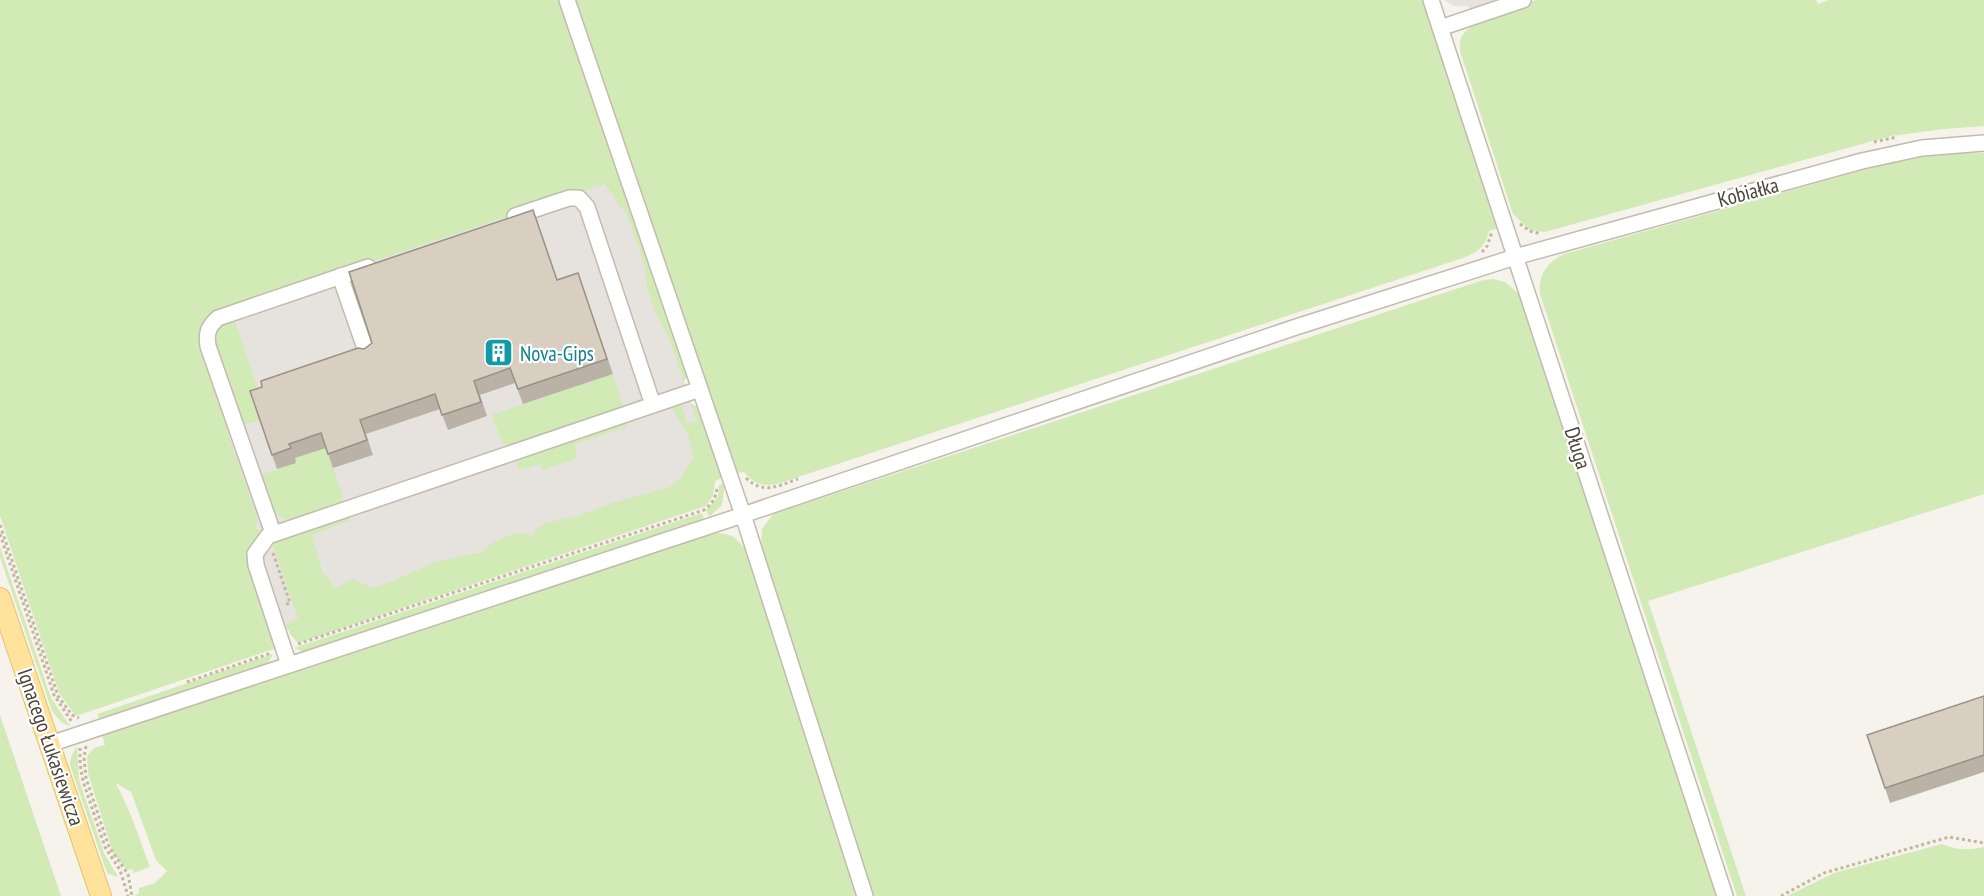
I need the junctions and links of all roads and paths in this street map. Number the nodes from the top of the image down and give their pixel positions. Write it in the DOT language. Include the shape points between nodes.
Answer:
graph roads {
  1 [pos="567,0"];
  2 [pos="1431,0"];
  3 [pos="1522,0"];
  4 [pos="1440,27"];
  5 [pos="1899,136"];
  6 [pos="1868,143"];
  7 [pos="1984,143"];
  8 [pos="503,220"];
  9 [pos="1506,228"];
  10 [pos="1547,234"];
  11 [pos="1479,254"];
  12 [pos="1515,257"];
  13 [pos="383,261"];
  14 [pos="340,276"];
  15 [pos="366,354"];
  16 [pos="700,389"];
  17 [pos="653,405"];
  18 [pos="731,478"];
  19 [pos="799,479"];
  20 [pos="743,515"];
  21 [pos="0,525"];
  22 [pos="0,534"];
  23 [pos="273,534"];
  24 [pos="0,598"];
  25 [pos="284,648"];
  26 [pos="289,665"];
  27 [pos="179,684"];
  28 [pos="81,734"];
  29 [pos="50,744"];
  30 [pos="1984,843"];
  31 [pos="101,896"];
  32 [pos="130,896"];
  33 [pos="865,896"];
  34 [pos="1725,896"];
  35 [pos="1781,896"];
  1 -- 16 [label="street"];
  2 -- 4 [label="street, Długa"];
  3 -- 4 [label="street"];
  4 -- 9 [label="street, Długa"];
  5 -- 6 [label="path"];
  7 -- 12 [label="street, Kobiałka" via="1922,148 1863,161"];
  8 -- 17 [label="street" via="569,198 583,201"];
  9 -- 10 [label="path" via="1521,224 1530,231"];
  9 -- 11 [label="path" via="1490,233 1487,246"];
  9 -- 12 [label="street, Długa"];
  12 -- 20 [label="street, Kobiałka"];
  12 -- 34 [label="street, Długa"];
  13 -- 14 [label="street"];
  14 -- 15 [label="street"];
  14 -- 23 [label="street" via="218,318 209,326 208,346"];
  16 -- 17 [label="street"];
  16 -- 18 [label="street"];
  17 -- 23 [label="street"];
  18 -- 19 [label="path" via="743,474 763,488"];
  18 -- 20 [label="street"];
  18 -- 25 [label="path" via="718,483 711,505 704,510"];
  20 -- 26 [label="street, Kobiałka"];
  20 -- 33 [label="street"];
  21 -- 28 [label="path" via="58,696 72,715 81,718"];
  22 -- 28 [label="path" via="54,695"];
  23 -- 25 [label="street" via="255,554 256,565"];
  24 -- 29 [label="main road, Ignacego Łukasiewicza"];
  25 -- 26 [label="street"];
  25 -- 27 [label="path"];
  26 -- 28 [label="street, Kobiałka"];
  28 -- 29 [label="street, Kobiałka"];
  28 -- 32 [label="path" via="83,781 105,847"];
  28 -- 32 [label="path" via="88,740 84,758 86,778 109,847 128,874"];
  29 -- 31 [label="main road, Ignacego Łukasiewicza"];
  30 -- 35 [label="path" via="1949,837 1824,873"];
}
